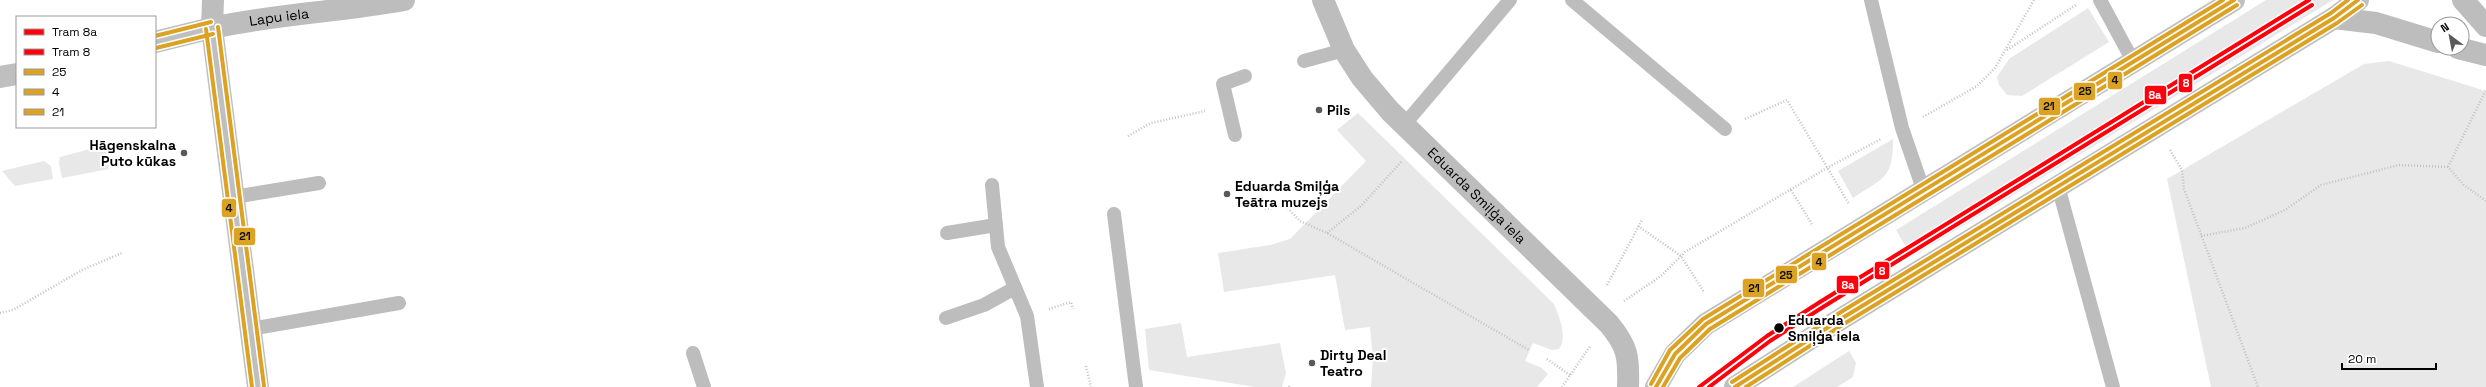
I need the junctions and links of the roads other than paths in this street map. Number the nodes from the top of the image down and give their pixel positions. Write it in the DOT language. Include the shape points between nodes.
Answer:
graph roads {
  1 [pos="213,0"];
  2 [pos="404,0"];
  3 [pos="1323,0"];
  4 [pos="1510,0"];
  5 [pos="1572,0"];
  6 [pos="1871,0"];
  7 [pos="2100,0"];
  8 [pos="2234,0"];
  9 [pos="2358,0"];
  10 [pos="2463,0"];
  11 [pos="2334,18"];
  12 [pos="2486,26"];
  13 [pos="212,28"];
  14 [pos="2430,40"];
  15 [pos="156,42"];
  16 [pos="1344,50"];
  17 [pos="2470,51"];
  18 [pos="2486,55"];
  19 [pos="1304,61"];
  20 [pos="2134,63"];
  21 [pos="16,74"];
  22 [pos="1245,76"];
  23 [pos="0,78"];
  24 [pos="1404,125"];
  25 [pos="1725,129"];
  26 [pos="1235,135"];
  27 [pos="319,183"];
  28 [pos="992,185"];
  29 [pos="2058,186"];
  30 [pos="1923,189"];
  31 [pos="234,197"];
  32 [pos="1114,214"];
  33 [pos="996,225"];
  34 [pos="947,233"];
  35 [pos="1015,288"];
  36 [pos="399,303"];
  37 [pos="946,318"];
  38 [pos="250,329"];
  39 [pos="693,353"];
  40 [pos="258,387"];
  41 [pos="704,387"];
  42 [pos="1037,387"];
  43 [pos="1136,387"];
  44 [pos="1628,387"];
  45 [pos="1656,387"];
  46 [pos="1735,387"];
  47 [pos="2113,387"];
  1 -- 13 [label="street"];
  2 -- 13 [label="street, Lapu iela"];
  3 -- 16 [label="street, Eduarda Smiļģa iela"];
  4 -- 24 [label="lane"];
  5 -- 25 [label="lane"];
  6 -- 30 [label="lane" via="1902,128"];
  7 -- 20 [label="lane"];
  8 -- 20 [label="street"];
  9 -- 11 [label="street"];
  10 -- 12 [label="street"];
  11 -- 14 [label="street" via="2376,23"];
  11 -- 29 [label="street"];
  13 -- 15 [label="street, Lapu iela"];
  13 -- 31 [label="street"];
  16 -- 19 [label="lane"];
  16 -- 24 [label="street, Eduarda Smiļģa iela" via="1362,78"];
  17 -- 18 [label="street"];
  20 -- 30 [label="street"];
  21 -- 23 [label="street"];
  22 -- 26 [label="lane" via="1223,84"];
  24 -- 44 [label="street, Eduarda Smiļģa iela" via="1609,324 1623,341 1629,368"];
  27 -- 31 [label="lane"];
  28 -- 33 [label="lane"];
  29 -- 46 [label="street"];
  29 -- 47 [label="lane"];
  30 -- 45 [label="street" via="1706,324 1675,354"];
  31 -- 38 [label="street"];
  32 -- 43 [label="lane"];
  33 -- 34 [label="lane"];
  33 -- 35 [label="lane" via="998,247"];
  35 -- 37 [label="lane" via="984,305"];
  35 -- 42 [label="lane" via="1027,316"];
  36 -- 38 [label="lane"];
  38 -- 40 [label="street"];
  39 -- 41 [label="lane"];
}
